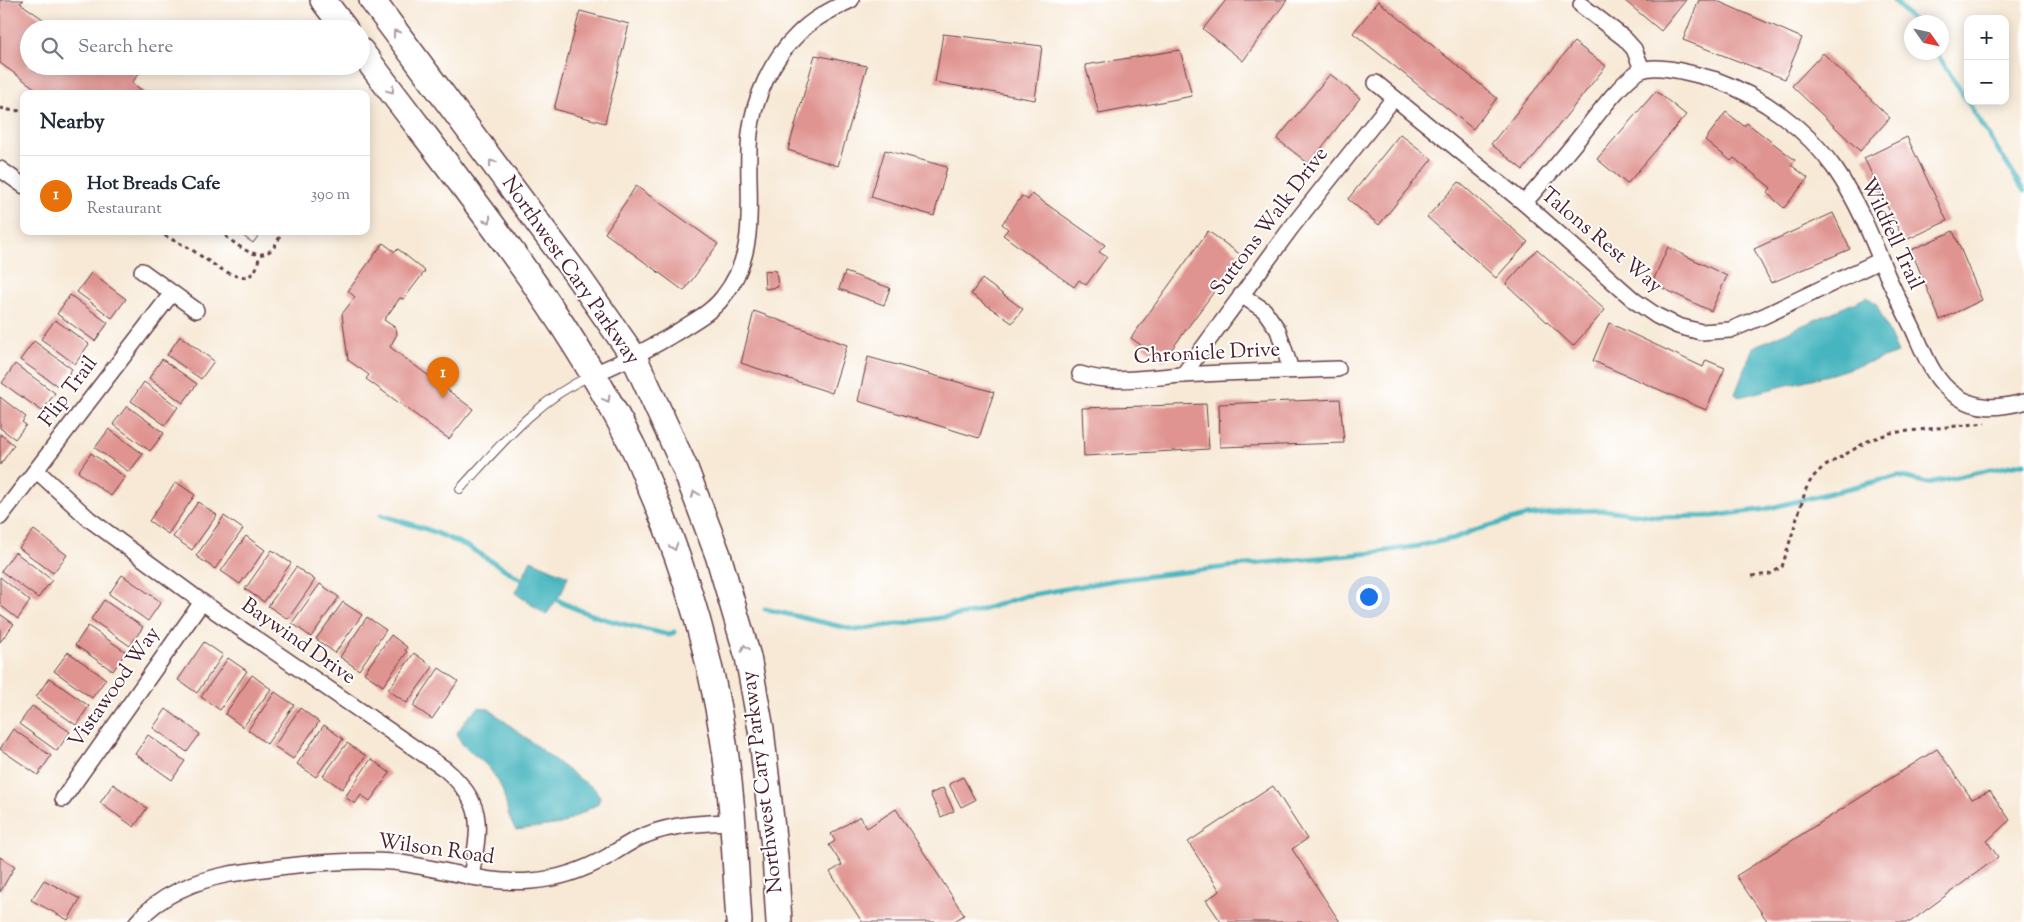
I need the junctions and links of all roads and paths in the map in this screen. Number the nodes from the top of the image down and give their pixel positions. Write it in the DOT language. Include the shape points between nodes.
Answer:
graph roads {
  1 [pos="323,0"];
  2 [pos="372,0"];
  3 [pos="851,0"];
  4 [pos="1581,5"];
  5 [pos="337,20"];
  6 [pos="370,63"];
  7 [pos="1642,70"];
  8 [pos="1376,83"];
  9 [pos="1394,98"];
  10 [pos="0,108"];
  11 [pos="20,110"];
  12 [pos="0,169"];
  13 [pos="20,183"];
  14 [pos="1524,203"];
  15 [pos="166,235"];
  16 [pos="224,235"];
  17 [pos="281,235"];
  18 [pos="259,255"];
  19 [pos="1881,260"];
  20 [pos="142,271"];
  21 [pos="172,293"];
  22 [pos="1242,295"];
  23 [pos="196,310"];
  24 [pos="634,357"];
  25 [pos="1338,369"];
  26 [pos="1290,370"];
  27 [pos="594,374"];
  28 [pos="1080,374"];
  29 [pos="1183,375"];
  30 [pos="2024,402"];
  31 [pos="1987,423"];
  32 [pos="36,470"];
  33 [pos="460,489"];
  34 [pos="0,517"];
  35 [pos="1752,576"];
  36 [pos="202,602"];
  37 [pos="63,799"];
  38 [pos="732,822"];
  39 [pos="471,878"];
  40 [pos="142,919"];
  41 [pos="739,922"];
  42 [pos="779,922"];
  1 -- 5 [label="main road"];
  24 -- 2 [label="main road, Northwest Cary Parkway, one-way"];
  3 -- 24 [label="street" via="814,20 797,34 772,68 759,97 750,133 749,241 736,279 709,312"];
  4 -- 7 [label="street" via="1624,38 1634,49"];
  6 -- 27 [label="main road, Northwest Cary Parkway, one-way" via="559,319"];
  7 -- 14 [label="street" via="1623,85"];
  7 -- 19 [label="street, Wildfell Trail" via="1663,68 1722,82 1759,101 1791,123 1835,169 1860,211"];
  8 -- 9 [label="street, Talons Rest Way"];
  9 -- 14 [label="street, Talons Rest Way"];
  9 -- 22 [label="street, Suttons Walk Drive"];
  10 -- 11 [label="path"];
  12 -- 13 [label="street"];
  14 -- 19 [label="street, Talons Rest Way" via="1635,300 1657,316 1701,332 1738,326"];
  15 -- 18 [label="path" via="219,270 237,276 253,272"];
  16 -- 18 [label="path" via="248,252"];
  17 -- 18 [label="path" via="271,251"];
  19 -- 30 [label="street, Wildfell Trail" via="1930,365 1946,388 1965,401 1987,408"];
  20 -- 21 [label="street"];
  21 -- 23 [label="street"];
  21 -- 32 [label="street, Flip Trail"];
  22 -- 26 [label="street" via="1264,310 1278,330"];
  22 -- 29 [label="street, Suttons Walk Drive"];
  24 -- 27 [label="street"];
  42 -- 24 [label="main road, Northwest Cary Parkway, one-way" via="761,729 748,657 715,546 685,468"];
  25 -- 26 [label="street, Chronicle Drive"];
  26 -- 29 [label="street, Chronicle Drive"];
  27 -- 33 [label="lane" via="575,382 530,414"];
  27 -- 38 [label="main road, Northwest Cary Parkway, one-way" via="633,446 679,560 696,615 723,738"];
  28 -- 29 [label="street, Chronicle Drive" via="1096,379 1121,380"];
  31 -- 35 [label="path" via="1890,433 1868,441 1822,468 1812,478 1800,503 1782,567 1770,574"];
  32 -- 34 [label="street, Flip Trail"];
  32 -- 36 [label="street, Baywind Drive" via="89,519"];
  36 -- 37 [label="street, Vistawood Way"];
  36 -- 39 [label="street, Baywind Drive" via="460,782 477,812 478,831"];
  38 -- 39 [label="street, Wilson Road" via="662,829 630,842 588,866 558,876 503,882"];
  38 -- 41 [label="main road, Northwest Cary Parkway"];
  39 -- 40 [label="street, Wilson Road" via="418,866 361,861 249,871 202,881 167,897"];
}
